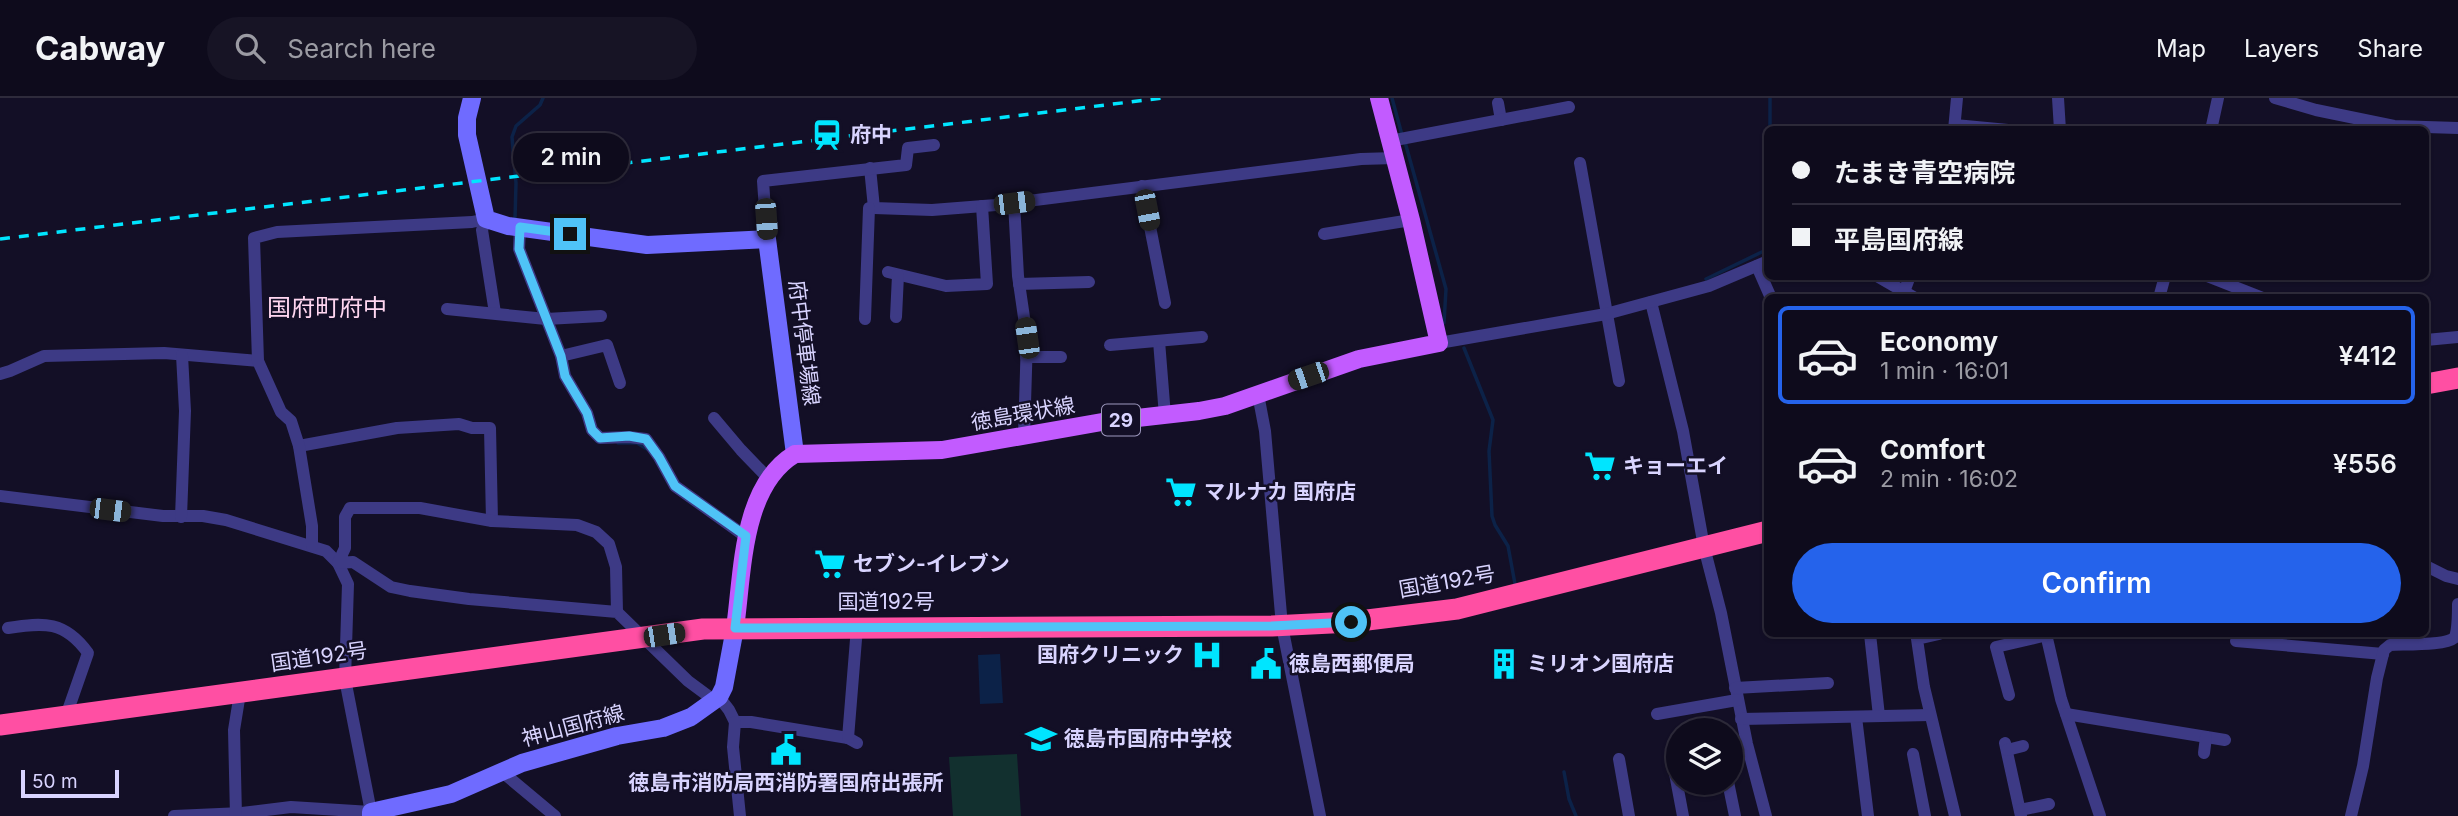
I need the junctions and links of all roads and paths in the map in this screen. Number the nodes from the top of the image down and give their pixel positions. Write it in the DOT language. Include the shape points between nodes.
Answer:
graph roads {
  1 [pos="472,98"];
  2 [pos="1378,98"];
  3 [pos="1956,98"];
  4 [pos="2058,98"];
  5 [pos="2218,98"];
  6 [pos="2275,98"];
  7 [pos="1498,103"];
  8 [pos="1548,105"];
  9 [pos="1569,107"];
  10 [pos="1501,120"];
  11 [pos="1955,126"];
  12 [pos="2060,126"];
  13 [pos="2212,126"];
  14 [pos="2394,126"];
  15 [pos="2429,127"];
  16 [pos="2458,128"];
  17 [pos="1398,144"];
  18 [pos="934,145"];
  19 [pos="1580,163"];
  20 [pos="870,168"];
  21 [pos="1142,186"];
  22 [pos="1014,203"];
  23 [pos="982,206"];
  24 [pos="869,208"];
  25 [pos="486,219"];
  26 [pos="1411,220"];
  27 [pos="520,227"];
  28 [pos="1324,234"];
  29 [pos="767,239"];
  30 [pos="1762,263"];
  31 [pos="1884,280"];
  32 [pos="2217,280"];
  33 [pos="1089,282"];
  34 [pos="1019,284"];
  35 [pos="1907,294"];
  36 [pos="2253,294"];
  37 [pos="1651,302"];
  38 [pos="1165,303"];
  39 [pos="447,309"];
  40 [pos="900,309"];
  41 [pos="495,313"];
  42 [pos="1606,314"];
  43 [pos="601,316"];
  44 [pos="546,319"];
  45 [pos="865,319"];
  46 [pos="1202,337"];
  47 [pos="2458,337"];
  48 [pos="2429,340"];
  49 [pos="1159,341"];
  50 [pos="1439,343"];
  51 [pos="1110,345"];
  52 [pos="182,355"];
  53 [pos="561,356"];
  54 [pos="1026,357"];
  55 [pos="1061,357"];
  56 [pos="258,361"];
  57 [pos="0,374"];
  58 [pos="2458,378"];
  59 [pos="1619,381"];
  60 [pos="620,383"];
  61 [pos="2429,383"];
  62 [pos="1258,394"];
  63 [pos="1165,416"];
  64 [pos="714,418"];
  65 [pos="1024,436"];
  66 [pos="299,446"];
  67 [pos="795,453"];
  68 [pos="769,479"];
  69 [pos="0,496"];
  70 [pos="181,517"];
  71 [pos="492,521"];
  72 [pos="1764,532"];
  73 [pos="746,536"];
  74 [pos="312,546"];
  75 [pos="1704,547"];
  76 [pos="338,563"];
  77 [pos="2429,568"];
  78 [pos="2458,579"];
  79 [pos="2458,604"];
  80 [pos="617,612"];
  81 [pos="1282,626"];
  82 [pos="857,627"];
  83 [pos="8,628"];
  84 [pos="735,628"];
  85 [pos="1870,637"];
  86 [pos="1926,637"];
  87 [pos="2034,637"];
  88 [pos="2047,637"];
  89 [pos="644,638"];
  90 [pos="2456,638"];
  91 [pos="2236,641"];
  92 [pos="2383,654"];
  93 [pos="345,678"];
  94 [pos="1828,683"];
  95 [pos="240,693"];
  96 [pos="1736,694"];
  97 [pos="2009,695"];
  98 [pos="717,699"];
  99 [pos="1657,714"];
  100 [pos="1930,715"];
  101 [pos="2066,715"];
  102 [pos="66,716"];
  103 [pos="1879,716"];
  104 [pos="1856,717"];
  105 [pos="1741,718"];
  106 [pos="1743,719"];
  107 [pos="735,722"];
  108 [pos="0,725"];
  109 [pos="1743,727"];
  110 [pos="2206,737"];
  111 [pos="2225,740"];
  112 [pos="2023,747"];
  113 [pos="2204,753"];
  114 [pos="1913,754"];
  115 [pos="1619,759"];
  116 [pos="502,771"];
  117 [pos="1679,795"];
  118 [pos="1731,795"];
  119 [pos="2049,804"];
  120 [pos="2020,813"];
  121 [pos="237,814"];
  122 [pos="371,814"];
  123 [pos="174,816"];
  124 [pos="555,816"];
  125 [pos="740,816"];
  126 [pos="1320,816"];
  127 [pos="1629,816"];
  128 [pos="1683,816"];
  129 [pos="1735,816"];
  130 [pos="1766,816"];
  131 [pos="1868,816"];
  132 [pos="1925,816"];
  133 [pos="1955,816"];
  134 [pos="2100,816"];
  135 [pos="2351,816"];
  1 -- 25 [label="main road" via="467,135"];
  2 -- 17 [label="main road"];
  3 -- 11 [label="street"];
  4 -- 12 [label="street"];
  5 -- 13 [label="street"];
  6 -- 14 [label="street"];
  7 -- 10 [label="street"];
  8 -- 9 [label="street"];
  8 -- 10 [label="street"];
  10 -- 17 [label="street" via="1457,122"];
  15 -- 16 [label="street"];
  17 -- 21 [label="street" via="1361,159"];
  17 -- 26 [label="main road"];
  18 -- 20 [label="street" via="908,148 906,165"];
  19 -- 42 [label="street"];
  20 -- 23 [label="street" via="874,208"];
  20 -- 29 [label="street" via="763,181"];
  21 -- 22 [label="street"];
  21 -- 38 [label="street"];
  22 -- 23 [label="street"];
  22 -- 34 [label="street"];
  23 -- 40 [label="street" via="987,284 946,286 893,273"];
  24 -- 45 [label="street"];
  25 -- 27 [label="main road"];
  25 -- 41 [label="street" via="482,230"];
  25 -- 56 [label="street" via="277,232 254,239"];
  26 -- 28 [label="street"];
  26 -- 50 [label="main road"];
  27 -- 29 [label="main road" via="647,245"];
  27 -- 44 [label="street" via="519,249"];
  29 -- 67 [label="main road, 府中停車場線"];
  30 -- 37 [label="street" via="1709,286"];
  31 -- 35 [label="street"];
  32 -- 36 [label="street"];
  33 -- 34 [label="street"];
  34 -- 54 [label="street"];
  37 -- 42 [label="street"];
  37 -- 75 [label="street" via="1683,431"];
  39 -- 41 [label="street"];
  41 -- 44 [label="street"];
  42 -- 50 [label="street"];
  42 -- 59 [label="street"];
  43 -- 44 [label="street"];
  44 -- 53 [label="street"];
  46 -- 49 [label="street"];
  47 -- 48 [label="street"];
  49 -- 51 [label="street"];
  49 -- 63 [label="street"];
  50 -- 62 [label="main road, 徳島環状線 / 29" via="1359,359"];
  52 -- 56 [label="street"];
  52 -- 57 [label="street" via="44,356"];
  52 -- 70 [label="street"];
  53 -- 60 [label="street" via="607,345"];
  53 -- 73 [label="street" via="565,376 600,438 646,439 675,486"];
  54 -- 55 [label="street"];
  54 -- 65 [label="street"];
  56 -- 66 [label="street" via="281,412 291,421"];
  58 -- 61 [label="highway"];
  62 -- 63 [label="main road, 徳島環状線 / 29" via="1226,406"];
  62 -- 81 [label="street"];
  63 -- 65 [label="main road, 徳島環状線 / 29"];
  64 -- 68 [label="street"];
  65 -- 67 [label="main road, 徳島環状線 / 29" via="942,450"];
  66 -- 71 [label="street" via="397,428 459,424 491,428"];
  66 -- 74 [label="street"];
  67 -- 68 [label="main road"];
  68 -- 73 [label="main road"];
  69 -- 70 [label="street"];
  70 -- 74 [label="street" via="226,520"];
  71 -- 76 [label="street" via="420,508 350,508 345,517 345,548"];
  71 -- 80 [label="street" via="577,524 596,532 609,544 616,567"];
  72 -- 75 [label="highway, 国道192号"];
  73 -- 84 [label="main road"];
  74 -- 76 [label="street"];
  75 -- 81 [label="highway, 国道192号" via="1457,609"];
  75 -- 96 [label="street"];
  76 -- 80 [label="street" via="353,562 391,587"];
  76 -- 93 [label="street" via="348,584"];
  77 -- 78 [label="street"];
  79 -- 90 [label="street"];
  80 -- 89 [label="street"];
  81 -- 82 [label="highway, 国道192号"];
  81 -- 126 [label="street"];
  82 -- 84 [label="highway, 国道192号"];
  82 -- 107 [label="street" via="853,741"];
  83 -- 102 [label="street" via="36,623 57,627 76,636 88,653"];
  84 -- 89 [label="highway, 国道192号"];
  84 -- 98 [label="main road" via="724,687"];
  85 -- 103 [label="street"];
  86 -- 100 [label="street" via="1917,639"];
  87 -- 97 [label="street" via="1996,647"];
  88 -- 101 [label="street"];
  89 -- 93 [label="highway, 国道192号"];
  89 -- 98 [label="street" via="688,681"];
  90 -- 92 [label="street" via="2390,645"];
  91 -- 92 [label="street"];
  92 -- 135 [label="street"];
  93 -- 95 [label="highway, 国道192号"];
  93 -- 122 [label="street"];
  94 -- 96 [label="street"];
  95 -- 102 [label="highway, 国道192号"];
  95 -- 121 [label="street" via="233,740"];
  96 -- 99 [label="street"];
  96 -- 105 [label="street"];
  98 -- 107 [label="street"];
  98 -- 116 [label="main road, 神山国府線" via="691,717 663,728 617,736"];
  100 -- 103 [label="street"];
  100 -- 133 [label="street"];
  101 -- 110 [label="street"];
  101 -- 134 [label="street"];
  102 -- 108 [label="highway, 国道192号"];
  103 -- 104 [label="street"];
  104 -- 106 [label="street"];
  104 -- 131 [label="street"];
  107 -- 125 [label="street"];
  109 -- 130 [label="street"];
  110 -- 111 [label="street"];
  110 -- 113 [label="street"];
  112 -- 120 [label="street" via="2006,747"];
  114 -- 132 [label="street"];
  115 -- 127 [label="street"];
  116 -- 122 [label="main road, 神山国府線" via="452,794"];
  116 -- 124 [label="street"];
  117 -- 128 [label="street"];
  118 -- 129 [label="street"];
  119 -- 120 [label="street"];
  121 -- 122 [label="street" via="291,807"];
  121 -- 123 [label="street"];
}
